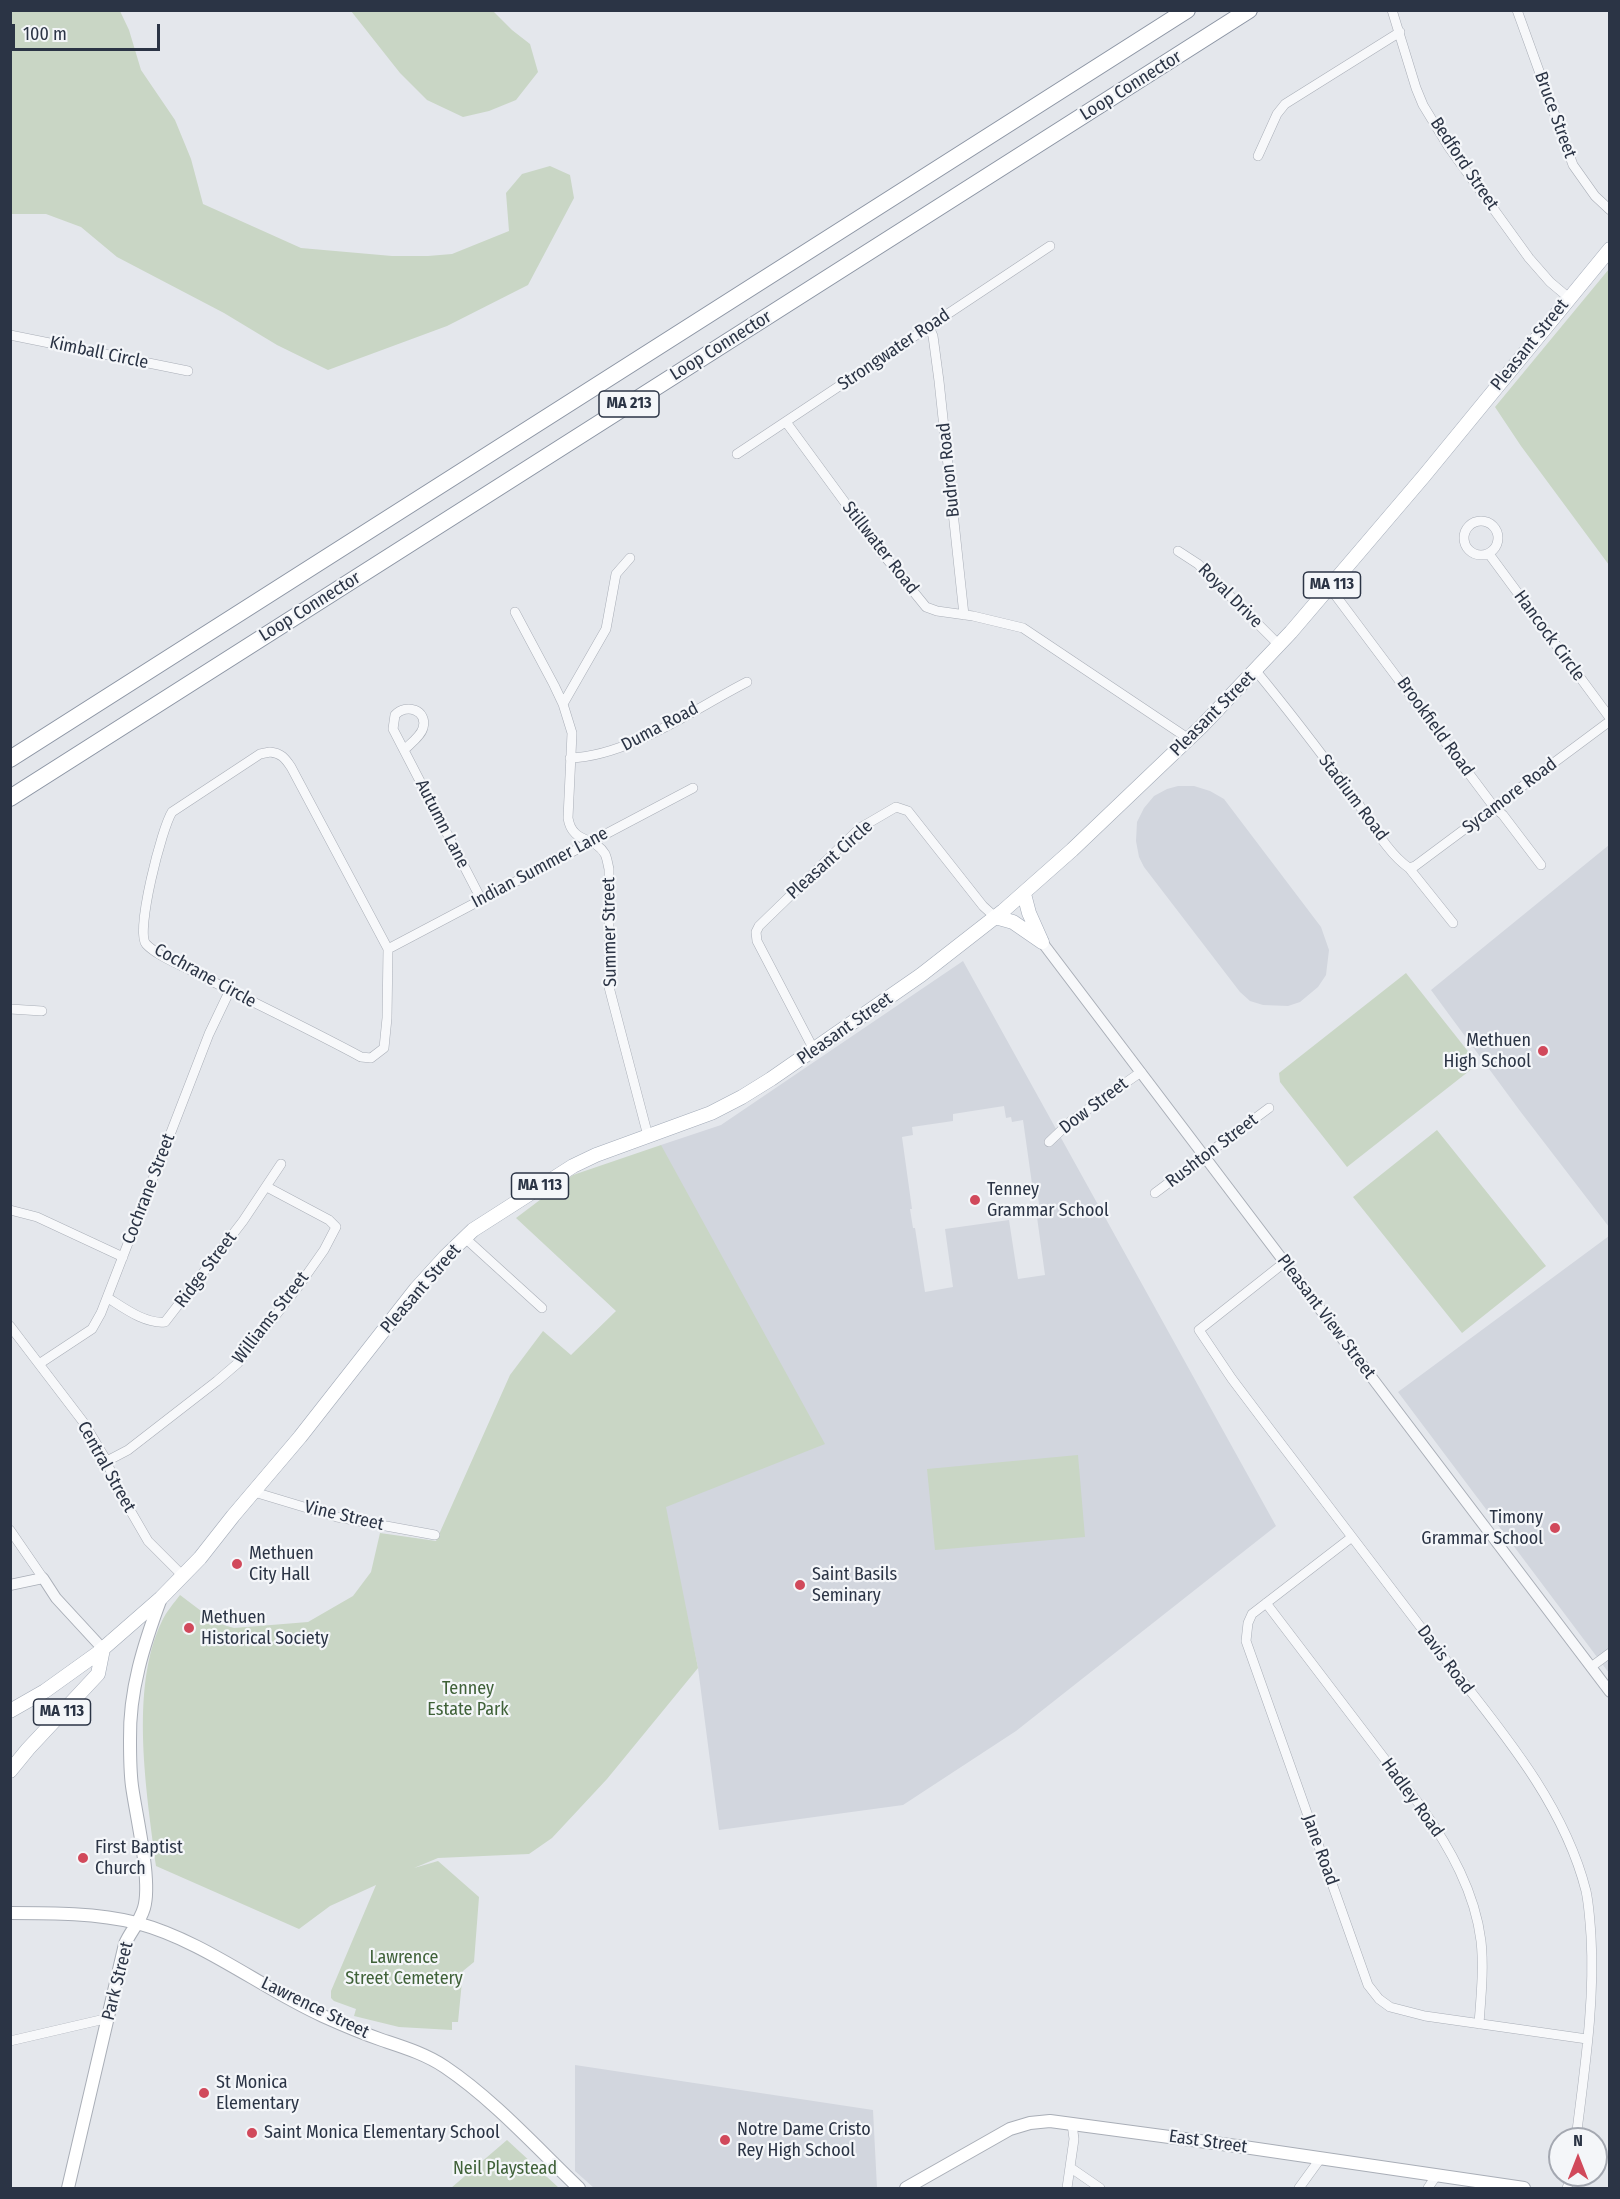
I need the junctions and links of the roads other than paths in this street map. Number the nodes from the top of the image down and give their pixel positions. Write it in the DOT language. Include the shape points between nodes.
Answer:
graph roads {
  1 [pos="1187,10"];
  2 [pos="1249,10"];
  3 [pos="1392,10"];
  4 [pos="1517,10"];
  5 [pos="1400,32"];
  6 [pos="1258,156"];
  7 [pos="1610,210"];
  8 [pos="1050,246"];
  9 [pos="1610,249"];
  10 [pos="1569,298"];
  11 [pos="929,327"];
  12 [pos="10,335"];
  13 [pos="188,371"];
  14 [pos="786,422"];
  15 [pos="737,454"];
  16 [pos="1178,551"];
  17 [pos="1489,554"];
  18 [pos="630,558"];
  19 [pos="1330,588"];
  20 [pos="515,612"];
  21 [pos="964,615"];
  22 [pos="1279,645"];
  23 [pos="1256,671"];
  24 [pos="747,682"];
  25 [pos="564,704"];
  26 [pos="1610,719"];
  27 [pos="1189,739"];
  28 [pos="404,750"];
  29 [pos="570,758"];
  30 [pos="10,759"];
  31 [pos="693,788"];
  32 [pos="10,798"];
  33 [pos="1494,807"];
  34 [pos="589,841"];
  35 [pos="1542,865"];
  36 [pos="1409,868"];
  37 [pos="1024,894"];
  38 [pos="481,899"];
  39 [pos="995,917"];
  40 [pos="1453,923"];
  41 [pos="1042,942"];
  42 [pos="388,949"];
  43 [pos="230,990"];
  44 [pos="10,1009"];
  45 [pos="42,1011"];
  46 [pos="814,1050"];
  47 [pos="1141,1072"];
  48 [pos="1269,1108"];
  49 [pos="648,1136"];
  50 [pos="1049,1142"];
  51 [pos="1204,1156"];
  52 [pos="281,1164"];
  53 [pos="267,1187"];
  54 [pos="1155,1193"];
  55 [pos="10,1210"];
  56 [pos="465,1238"];
  57 [pos="123,1257"];
  58 [pos="1285,1262"];
  59 [pos="108,1298"];
  60 [pos="542,1308"];
  61 [pos="10,1326"];
  62 [pos="39,1364"];
  63 [pos="106,1461"];
  64 [pos="254,1492"];
  65 [pos="10,1530"];
  66 [pos="435,1535"];
  67 [pos="1352,1537"];
  68 [pos="183,1576"];
  69 [pos="43,1578"];
  70 [pos="10,1585"];
  71 [pos="161,1598"];
  72 [pos="1266,1603"];
  73 [pos="103,1649"];
  74 [pos="1610,1653"];
  75 [pos="1591,1667"];
  76 [pos="1610,1692"];
  77 [pos="10,1711"];
  78 [pos="10,1771"];
  79 [pos="10,1913"];
  80 [pos="138,1923"];
  81 [pos="109,2018"];
  82 [pos="1479,2024"];
  83 [pos="1587,2038"];
  84 [pos="10,2041"];
  85 [pos="1072,2124"];
  86 [pos="1577,2127"];
  87 [pos="1320,2159"];
  88 [pos="1071,2168"];
  89 [pos="1436,2176"];
  90 [pos="68,2188"];
  91 [pos="579,2188"];
  92 [pos="906,2188"];
  93 [pos="1067,2188"];
  94 [pos="1100,2188"];
  95 [pos="1299,2188"];
  96 [pos="1428,2188"];
  97 [pos="1524,2188"];
  1 -- 30 [label="highway, Loop Connector / MA 213"];
  2 -- 32 [label="highway, Loop Connector / MA 213"];
  3 -- 5 [label="street, Bedford Street"];
  4 -- 7 [label="street, Bruce Street" via="1573,165"];
  5 -- 6 [label="street" via="1285,104"];
  5 -- 10 [label="street, Bedford Street" via="1420,97 1448,146 1529,258"];
  8 -- 11 [label="street, Strongwater Road"];
  9 -- 10 [label="main road, Pleasant Street / MA 113"];
  10 -- 19 [label="main road, Pleasant Street / MA 113"];
  11 -- 14 [label="street, Strongwater Road"];
  11 -- 21 [label="street, Budron Road" via="939,381"];
  12 -- 13 [label="street, Kimball Circle"];
  14 -- 15 [label="street, Strongwater Road"];
  14 -- 21 [label="street, Stillwater Road" via="926,607"];
  16 -- 22 [label="street, Royal Drive" via="1198,564"];
  17 -- 26 [label="street, Hancock Circle"];
  18 -- 25 [label="street" via="616,574 606,629"];
  19 -- 22 [label="main road, Pleasant Street / MA 113"];
  19 -- 33 [label="street, Brookfield Road"];
  20 -- 25 [label="street, Summer Street"];
  21 -- 27 [label="street, Stillwater Road" via="1023,628"];
  22 -- 23 [label="main road, Pleasant Street / MA 113"];
  23 -- 27 [label="main road, Pleasant Street / MA 113"];
  23 -- 36 [label="street, Stadium Road" via="1385,842"];
  24 -- 29 [label="street, Duma Road" via="631,744 597,756"];
  25 -- 29 [label="street, Summer Street" via="572,733"];
  26 -- 33 [label="street, Sycamore Road"];
  27 -- 37 [label="main road, Pleasant Street / MA 113"];
  28 -- 38 [label="street, Autumn Lane"];
  29 -- 34 [label="street, Summer Street" via="569,827 576,836"];
  31 -- 34 [label="street, Indian Summer Lane"];
  33 -- 35 [label="street, Brookfield Road"];
  33 -- 36 [label="street, Sycamore Road"];
  34 -- 38 [label="street, Indian Summer Lane"];
  34 -- 49 [label="street, Summer Street" via="605,853 609,869 609,987"];
  36 -- 40 [label="street, Stadium Road"];
  37 -- 39 [label="main road, Pleasant Street / MA 113"];
  37 -- 41 [label="main road"];
  38 -- 42 [label="street, Indian Summer Lane"];
  39 -- 41 [label="main road" via="1013,922"];
  39 -- 46 [label="main road, Pleasant Street / MA 113"];
  39 -- 46 [label="street, Pleasant Circle" via="982,906 908,811 896,807 860,828 756,932 757,941"];
  41 -- 47 [label="street, Pleasant View Street"];
  42 -- 43 [label="street, Cochrane Circle" via="384,1048 371,1058 361,1057"];
  42 -- 43 [label="street, Cochrane Circle" via="291,767 278,753 260,754 172,812 156,855 144,925 146,944"];
  43 -- 57 [label="street, Cochrane Street" via="209,1034"];
  44 -- 45 [label="street"];
  46 -- 49 [label="main road, Pleasant Street / MA 113" via="723,1107"];
  47 -- 50 [label="street, Dow Street"];
  47 -- 51 [label="street, Pleasant View Street"];
  48 -- 51 [label="street, Rushton Street"];
  49 -- 56 [label="main road, Pleasant Street / MA 113" via="573,1166"];
  51 -- 54 [label="street, Rushton Street"];
  51 -- 58 [label="street, Pleasant View Street"];
  52 -- 53 [label="street, Ridge Street"];
  53 -- 59 [label="street, Ridge Street" via="165,1322 139,1316"];
  53 -- 63 [label="street, Williams Street" via="336,1227 324,1250 238,1363 128,1450"];
  55 -- 57 [label="street" via="37,1217"];
  56 -- 60 [label="street"];
  56 -- 64 [label="main road, Pleasant Street / MA 113" via="416,1289"];
  57 -- 59 [label="street, Cochrane Street"];
  58 -- 67 [label="street, Davis Road" via="1199,1330"];
  58 -- 75 [label="street, Pleasant View Street"];
  59 -- 62 [label="street, Cochrane Street" via="92,1329"];
  61 -- 62 [label="street, Central Street"];
  62 -- 63 [label="street, Central Street" via="84,1423"];
  63 -- 68 [label="street, Central Street" via="148,1541"];
  64 -- 66 [label="street, Vine Street" via="337,1517"];
  64 -- 68 [label="main road, Pleasant Street / MA 113"];
  65 -- 69 [label="street"];
  67 -- 72 [label="street, Jane Road"];
  67 -- 83 [label="street, Davis Road" via="1509,1743 1552,1808 1586,1892 1592,1960"];
  68 -- 71 [label="main road, Pleasant Street / MA 113"];
  69 -- 70 [label="street"];
  69 -- 73 [label="street"];
  71 -- 73 [label="main road, Pleasant Street / MA 113"];
  71 -- 80 [label="main road, Park Street" via="133,1687 129,1737 131,1783 145,1882 145,1904"];
  72 -- 82 [label="street, Hadley Road" via="1422,1808 1455,1860 1477,1915 1481,1942"];
  72 -- 82 [label="street, Jane Road" via="1252,1614 1248,1623 1248,1651 1368,1985 1390,2007"];
  73 -- 77 [label="main road, Pleasant Street / MA 113"];
  73 -- 78 [label="main road, MA 113" via="98,1674"];
  74 -- 75 [label="street"];
  75 -- 76 [label="street, Pleasant View Street"];
  79 -- 80 [label="main road, Lawrence Street"];
  80 -- 81 [label="main road, Park Street" via="125,1944"];
  80 -- 91 [label="main road, Lawrence Street" via="202,1950 322,2016 444,2066 489,2102"];
  81 -- 84 [label="street"];
  81 -- 90 [label="main road, Park Street"];
  82 -- 83 [label="street, Jane Road"];
  83 -- 86 [label="street, Davis Road"];
  85 -- 87 [label="main road, East Street"];
  85 -- 88 [label="street"];
  85 -- 92 [label="main road, East Street" via="1050,2121 1010,2129"];
  87 -- 89 [label="main road, East Street"];
  87 -- 95 [label="street"];
  88 -- 93 [label="street"];
  88 -- 94 [label="street"];
  89 -- 96 [label="street"];
  89 -- 97 [label="main road, East Street"];
}
